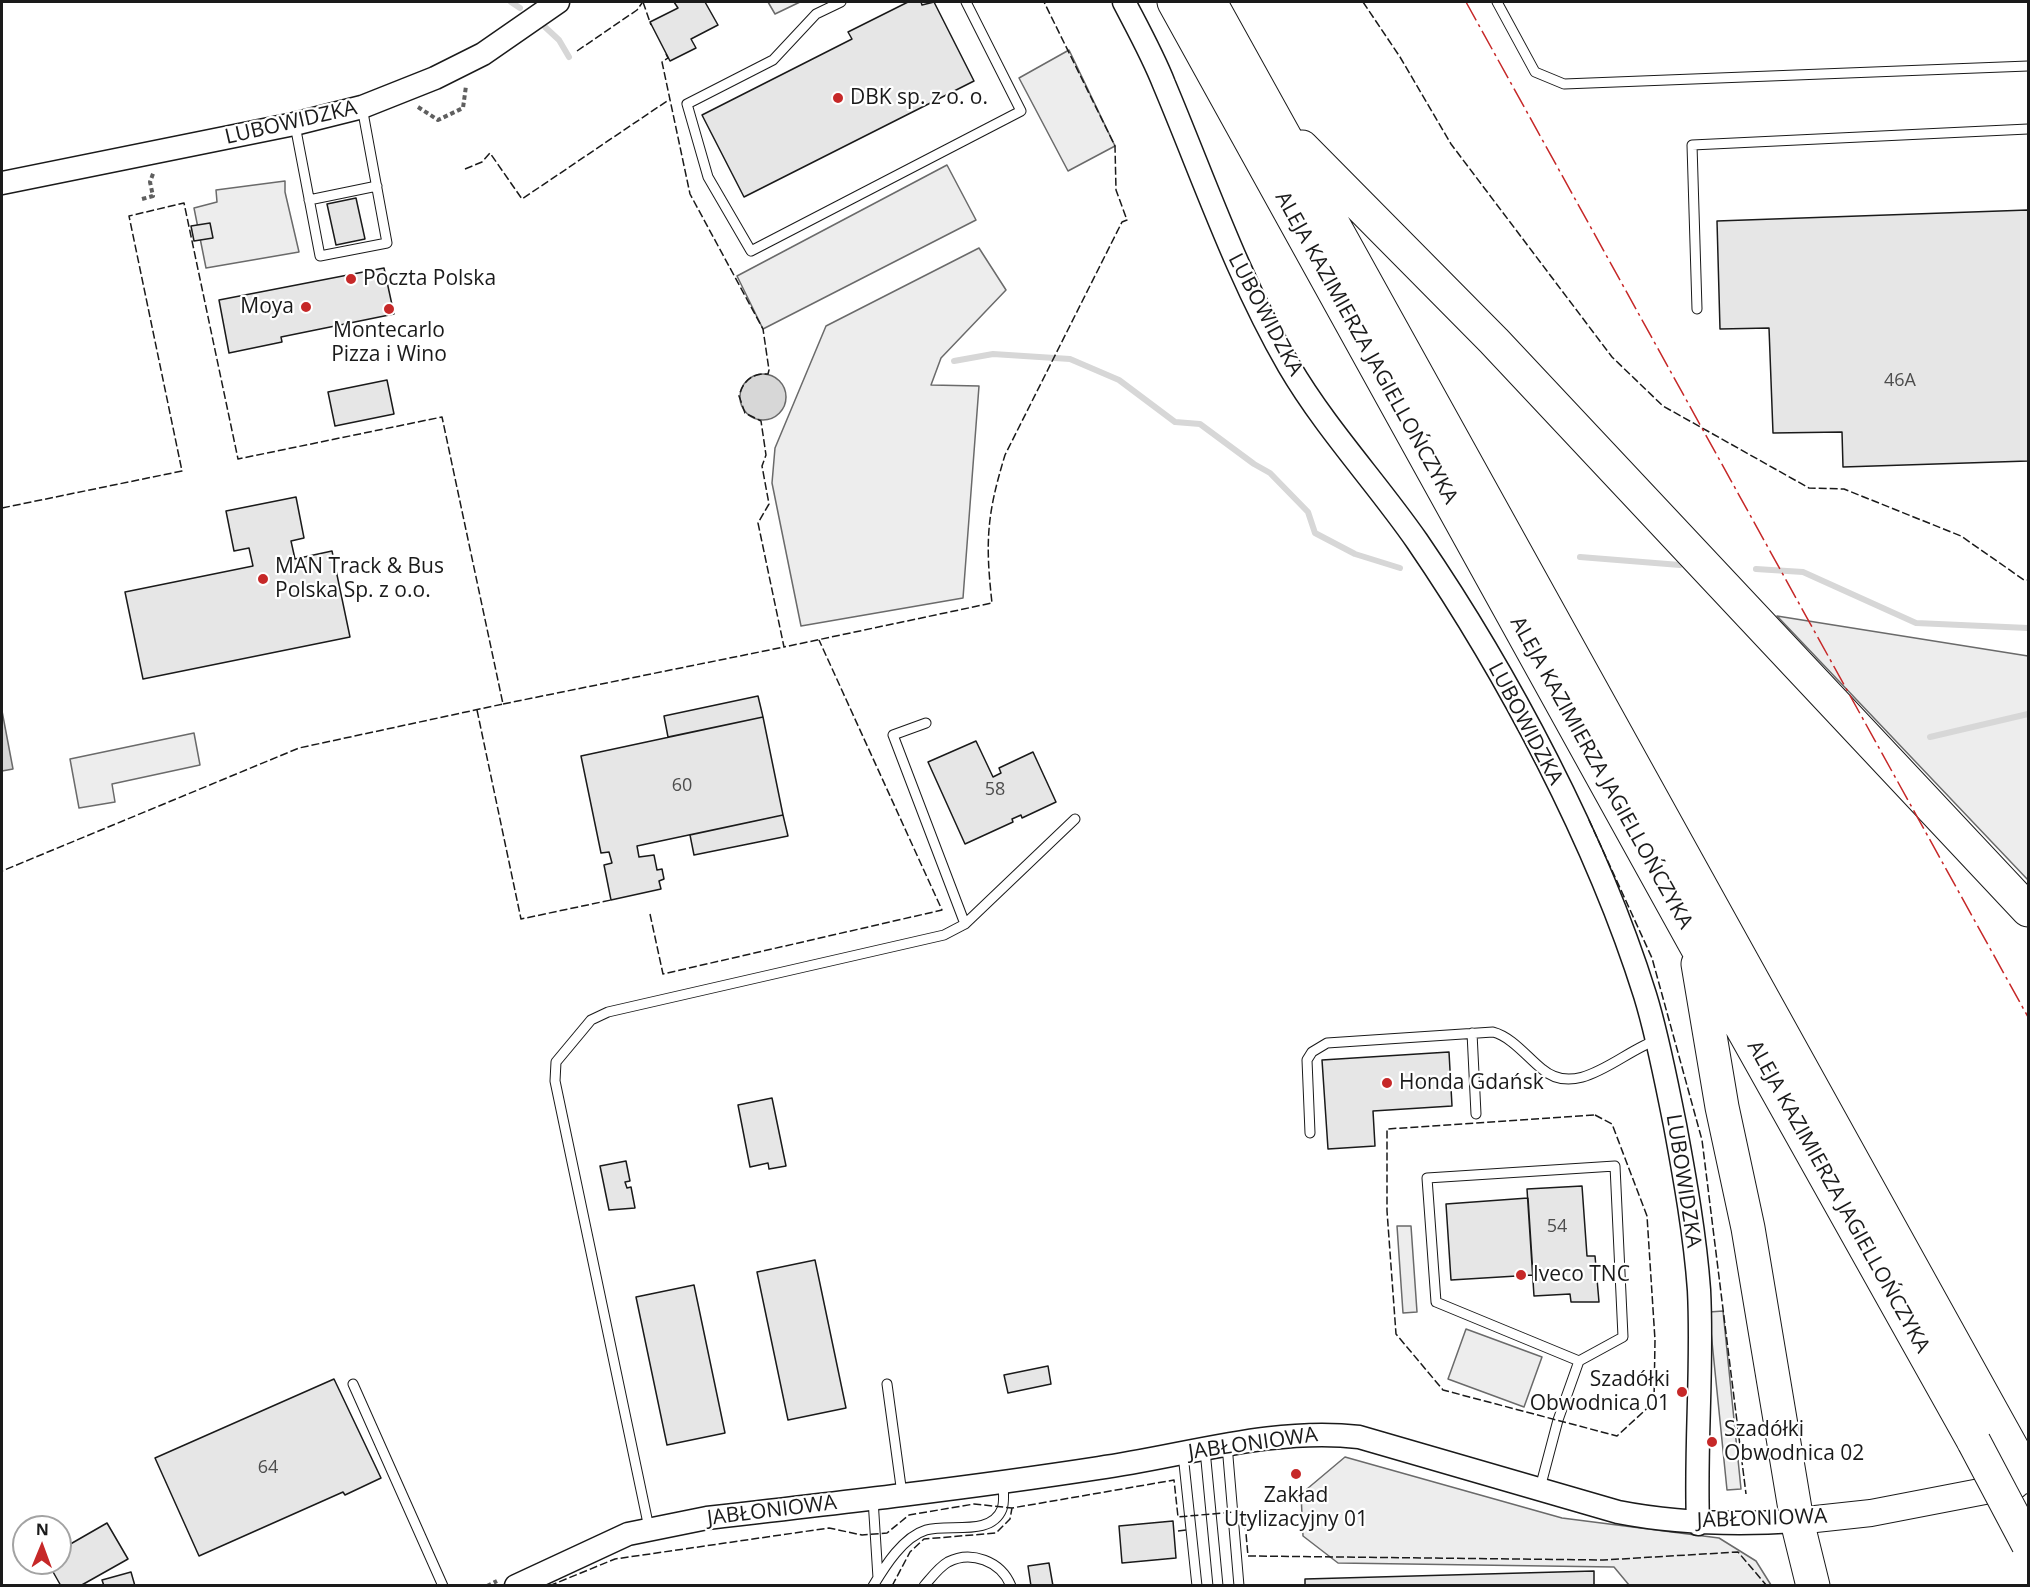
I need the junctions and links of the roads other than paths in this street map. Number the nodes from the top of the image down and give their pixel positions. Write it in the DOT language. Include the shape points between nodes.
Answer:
graph roads {
  1 [pos="558,2"];
  2 [pos="841,2"];
  3 [pos="966,2"];
  4 [pos="1124,2"];
  5 [pos="1174,2"];
  6 [pos="1210,2"];
  7 [pos="1497,2"];
  8 [pos="2028,66"];
  9 [pos="362,106"];
  10 [pos="1273,118"];
  11 [pos="294,124"];
  12 [pos="2028,129"];
  13 [pos="2,183"];
  14 [pos="376,186"];
  15 [pos="309,200"];
  16 [pos="1697,309"];
  17 [pos="926,723"];
  18 [pos="1075,819"];
  19 [pos="2028,910"];
  20 [pos="965,924"];
  21 [pos="1694,942"];
  22 [pos="1747,968"];
  23 [pos="1718,983"];
  24 [pos="1743,1007"];
  25 [pos="1757,1012"];
  26 [pos="1767,1031"];
  27 [pos="1472,1033"];
  28 [pos="1657,1040"];
  29 [pos="1764,1045"];
  30 [pos="1800,1063"];
  31 [pos="1771,1079"];
  32 [pos="1476,1114"];
  33 [pos="1310,1133"];
  34 [pos="1579,1361"];
  35 [pos="353,1384"];
  36 [pos="887,1384"];
  37 [pos="1227,1445"];
  38 [pos="1194,1452"];
  39 [pos="2028,1477"];
  40 [pos="1004,1481"];
  41 [pos="2028,1483"];
  42 [pos="1540,1488"];
  43 [pos="902,1494"];
  44 [pos="873,1498"];
  45 [pos="1797,1521"];
  46 [pos="1698,1524"];
  47 [pos="649,1528"];
  48 [pos="2028,1544"];
  49 [pos="875,1582"];
  50 [pos="443,1586"];
  51 [pos="516,1586"];
  52 [pos="924,1586"];
  53 [pos="1011,1586"];
  54 [pos="1197,1586"];
  55 [pos="1218,1586"];
  56 [pos="1239,1586"];
  57 [pos="1813,1586"];
  1 -- 9 [label="street, LUBOWIDZKA" via="483,54 435,78"];
  2 -- 3 [label="lane" via="816,14 773,60 687,104 708,177 752,251 1021,111"];
  4 -- 28 [label="street, LUBOWIDZKA" via="1164,82 1198,172 1262,316 1292,370 1341,443 1443,581 1558,786 1609,894"];
  5 -- 21 [label="highway, ALEJA KAZIMIERZA JAGIELLOŃCZYKA"];
  6 -- 10 [label="highway, ALEJA KAZIMIERZA JAGIELLOŃCZYKA"];
  7 -- 8 [label="lane" via="1535,72 1564,84"];
  9 -- 11 [label="street, LUBOWIDZKA"];
  9 -- 14 [label="lane"];
  10 -- 19 [label="highway" via="1494,341"];
  10 -- 22 [label="highway, ALEJA KAZIMIERZA JAGIELLOŃCZYKA"];
  11 -- 13 [label="street, LUBOWIDZKA"];
  11 -- 15 [label="lane"];
  12 -- 16 [label="lane" via="1692,145"];
  14 -- 15 [label="lane"];
  14 -- 15 [label="lane" via="387,243 320,256"];
  17 -- 20 [label="lane" via="893,735"];
  18 -- 20 [label="lane"];
  20 -- 47 [label="lane" via="944,935 608,1012 591,1020 556,1062 555,1081"];
  21 -- 23 [label="highway, ALEJA KAZIMIERZA JAGIELLOŃCZYKA"];
  21 -- 45 [label="highway" via="1722,1107 1748,1228"];
  22 -- 25 [label="lane"];
  22 -- 30 [label="highway, ALEJA KAZIMIERZA JAGIELLOŃCZYKA"];
  23 -- 24 [label="lane"];
  23 -- 31 [label="highway, ALEJA KAZIMIERZA JAGIELLOŃCZYKA"];
  26 -- 30 [label="lane"];
  27 -- 28 [label="lane" via="1498,1034 1545,1072 1569,1080 1590,1075"];
  27 -- 32 [label="lane"];
  27 -- 33 [label="lane" via="1335,1042 1312,1052 1307,1060"];
  28 -- 46 [label="street, LUBOWIDZKA" via="1682,1164 1699,1290"];
  29 -- 31 [label="lane"];
  30 -- 39 [label="highway, ALEJA KAZIMIERZA JAGIELLOŃCZYKA"];
  31 -- 48 [label="highway, ALEJA KAZIMIERZA JAGIELLOŃCZYKA, bridge"];
  34 -- 34 [label="lane" via="1623,1337 1615,1166 1427,1178 1436,1302"];
  34 -- 42 [label="lane"];
  35 -- 50 [label="lane"];
  36 -- 43 [label="lane"];
  37 -- 38 [label="street, JABŁONIOWA"];
  37 -- 42 [label="street, JABŁONIOWA" via="1327,1433 1359,1437"];
  37 -- 56 [label="lane"];
  38 -- 40 [label="street, JABŁONIOWA"];
  38 -- 54 [label="lane"];
  38 -- 55 [label="lane"];
  40 -- 43 [label="street, JABŁONIOWA"];
  40 -- 49 [label="lane" via="1003,1507 997,1517 979,1526 926,1530 906,1541"];
  41 -- 45 [label="main road, JABŁONIOWA" via="1918,1506"];
  42 -- 46 [label="street, JABŁONIOWA" via="1618,1512"];
  43 -- 44 [label="street, JABŁONIOWA"];
  44 -- 47 [label="street, JABŁONIOWA"];
  44 -- 49 [label="lane"];
  45 -- 46 [label="street, JABŁONIOWA"];
  45 -- 57 [label="highway"];
  47 -- 51 [label="street, JABŁONIOWA"];
  52 -- 53 [label="lane" via="946,1563 975,1557 999,1568"];
}
